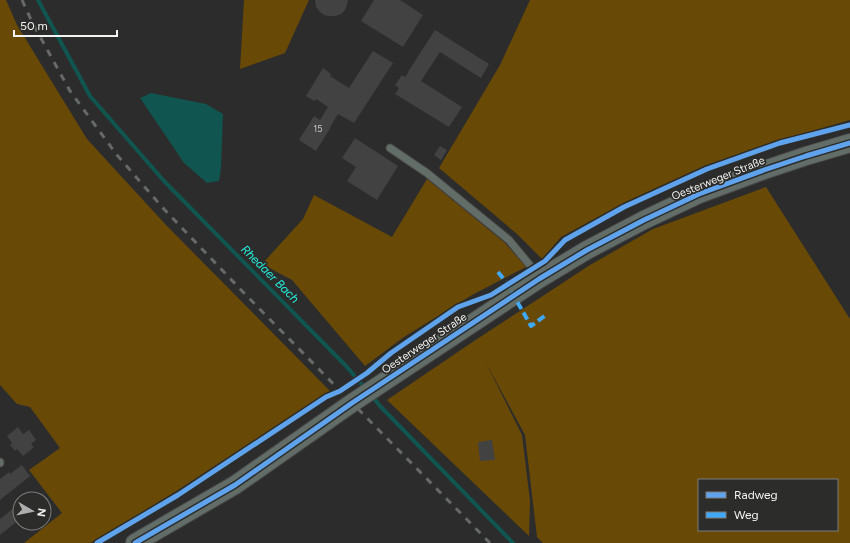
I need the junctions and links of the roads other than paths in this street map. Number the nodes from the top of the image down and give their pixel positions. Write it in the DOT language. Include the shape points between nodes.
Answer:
graph roads {
  1 [pos="850,143"];
  2 [pos="390,148"];
  3 [pos="539,279"];
  4 [pos="135,543"];
  1 -- 3 [label="street, Oesterweger Straße" via="771,167 699,194 587,250"];
  2 -- 3 [label="lane" via="428,173 509,240"];
  3 -- 4 [label="street, Oesterweger Straße" via="354,402 236,485"];
}
